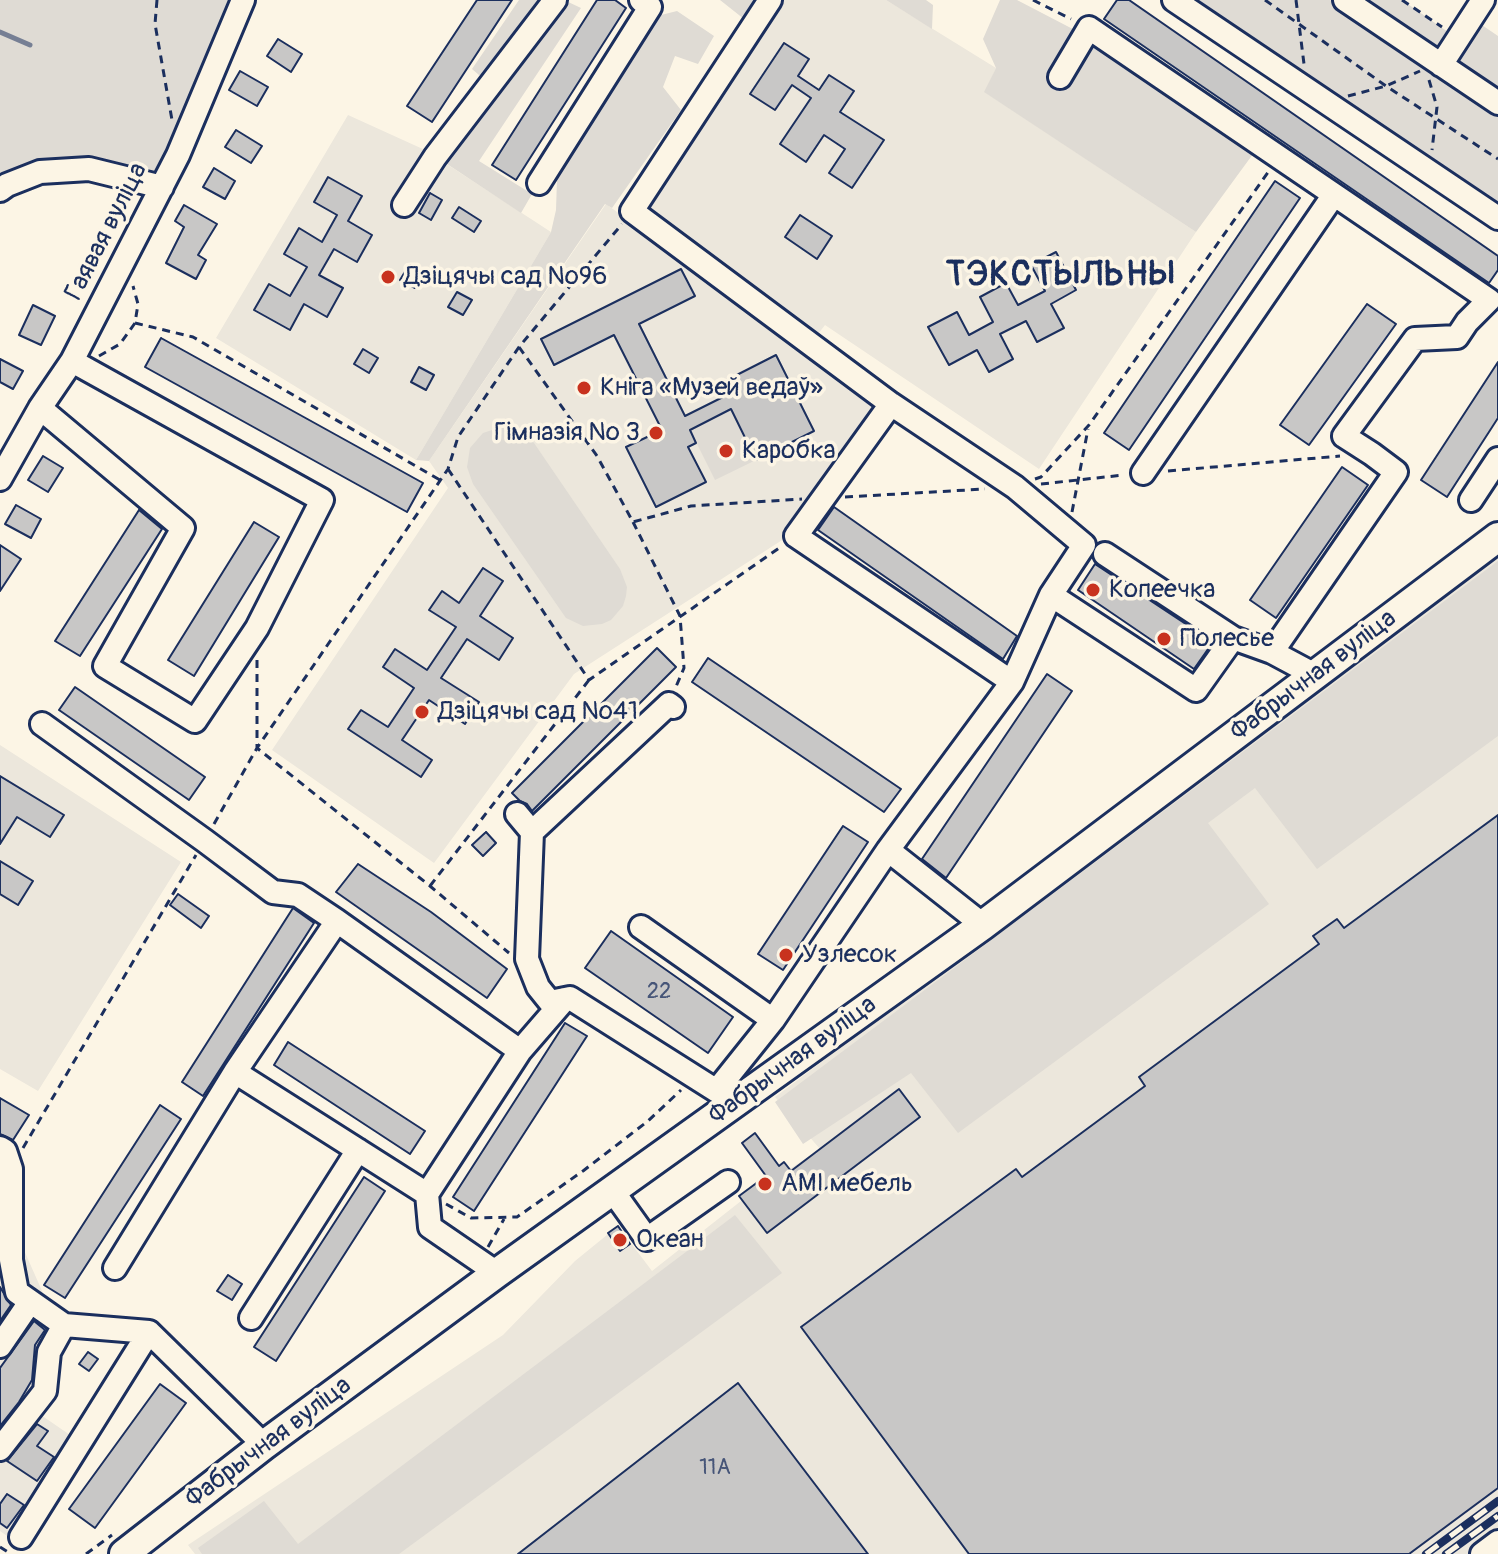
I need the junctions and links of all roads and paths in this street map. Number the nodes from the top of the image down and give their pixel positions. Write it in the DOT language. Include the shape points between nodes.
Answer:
graph roads {
  1 [pos="157,0"];
  2 [pos="243,0"];
  3 [pos="555,0"];
  4 [pos="641,0"];
  5 [pos="770,0"];
  6 [pos="1033,0"];
  7 [pos="1174,0"];
  8 [pos="1265,0"];
  9 [pos="1296,0"];
  10 [pos="1345,0"];
  11 [pos="1402,0"];
  12 [pos="1483,0"];
  13 [pos="1299,23"];
  14 [pos="1089,28"];
  15 [pos="1451,33"];
  16 [pos="1441,65"];
  17 [pos="1060,77"];
  18 [pos="1386,86"];
  19 [pos="1316,96"];
  20 [pos="1498,103"];
  21 [pos="1436,118"];
  22 [pos="178,155"];
  23 [pos="1278,158"];
  24 [pos="1498,159"];
  25 [pos="1430,172"];
  26 [pos="539,183"];
  27 [pos="162,187"];
  28 [pos="0,190"];
  29 [pos="1333,196"];
  30 [pos="404,205"];
  31 [pos="632,211"];
  32 [pos="1498,218"];
  33 [pos="125,257"];
  34 [pos="1494,300"];
  35 [pos="135,323"];
  36 [pos="519,347"];
  37 [pos="72,361"];
  38 [pos="891,404"];
  39 [pos="40,408"];
  40 [pos="1089,425"];
  41 [pos="1372,454"];
  42 [pos="1498,459"];
  43 [pos="448,469"];
  44 [pos="1143,473"];
  45 [pos="0,479"];
  46 [pos="1077,479"];
  47 [pos="440,480"];
  48 [pos="1015,487"];
  49 [pos="824,497"];
  50 [pos="1471,500"];
  51 [pos="633,522"];
  52 [pos="1068,532"];
  53 [pos="796,536"];
  54 [pos="1498,537"];
  55 [pos="1105,554"];
  56 [pos="1051,595"];
  57 [pos="680,616"];
  58 [pos="257,628"];
  59 [pos="1233,638"];
  60 [pos="1272,652"];
  61 [pos="1315,675"];
  62 [pos="589,680"];
  63 [pos="1012,682"];
  64 [pos="671,705"];
  65 [pos="42,724"];
  66 [pos="257,748"];
  67 [pos="517,814"];
  68 [pos="532,832"];
  69 [pos="205,841"];
  70 [pos="888,850"];
  71 [pos="430,886"];
  72 [pos="337,921"];
  73 [pos="983,925"];
  74 [pos="641,927"];
  75 [pos="532,973"];
  76 [pos="565,999"];
  77 [pos="773,1020"];
  78 [pos="520,1051"];
  79 [pos="235,1072"];
  80 [pos="682,1090"];
  81 [pos="726,1096"];
  82 [pos="0,1148"];
  83 [pos="358,1150"];
  84 [pos="11,1169"];
  85 [pos="728,1182"];
  86 [pos="612,1190"];
  87 [pos="427,1194"];
  88 [pos="5,1257"];
  89 [pos="115,1268"];
  90 [pos="497,1273"];
  91 [pos="30,1302"];
  92 [pos="251,1318"];
  93 [pos="64,1325"];
  94 [pos="149,1332"];
  95 [pos="0,1346"];
  96 [pos="264,1445"];
  97 [pos="0,1449"];
  98 [pos="1498,1542"];
  99 [pos="16,1546"];
  100 [pos="0,1547"];
  101 [pos="124,1554"];
  102 [pos="1482,1554"];
  1 -- 22 [label="path" via="155,24"];
  2 -- 22 [label="street, Гаявая вуліца"];
  3 -- 30 [label="street"];
  4 -- 26 [label="street" via="650,7"];
  5 -- 31 [label="street"];
  6 -- 14 [label="path"];
  7 -- 19 [label="street"];
  8 -- 13 [label="path"];
  9 -- 13 [label="path"];
  10 -- 16 [label="street"];
  11 -- 15 [label="path"];
  12 -- 16 [label="street"];
  13 -- 18 [label="path"];
  13 -- 19 [label="path"];
  14 -- 17 [label="street"];
  14 -- 23 [label="street"];
  16 -- 20 [label="street"];
  18 -- 19 [label="path"];
  18 -- 21 [label="path"];
  18 -- 21 [label="path" via="1426,68"];
  19 -- 25 [label="street"];
  21 -- 24 [label="path"];
  21 -- 25 [label="path"];
  22 -- 27 [label="street, Гаявая вуліца"];
  23 -- 29 [label="street"];
  23 -- 40 [label="path"];
  25 -- 32 [label="street"];
  27 -- 28 [label="street" via="89,169 40,172"];
  27 -- 33 [label="street, Гаявая вуліца"];
  29 -- 34 [label="street"];
  29 -- 44 [label="street"];
  31 -- 36 [label="path"];
  31 -- 38 [label="street"];
  33 -- 35 [label="path" via="138,304"];
  33 -- 37 [label="street, Гаявая вуліца"];
  34 -- 41 [label="street" via="1457,337 1415,339 1344,436"];
  35 -- 37 [label="path" via="120,344 94,359"];
  35 -- 47 [label="path" via="193,337"];
  36 -- 43 [label="path" via="458,437"];
  36 -- 51 [label="path" via="597,456"];
  37 -- 39 [label="street, Гаявая вуліца"];
  37 -- 58 [label="street" via="322,500"];
  38 -- 48 [label="street"];
  38 -- 49 [label="street"];
  39 -- 45 [label="street, Гаявая вуліца"];
  39 -- 58 [label="street" via="183,528 105,666 195,721"];
  40 -- 46 [label="path"];
  40 -- 48 [label="path" via="1041,477"];
  41 -- 44 [label="path"];
  41 -- 60 [label="street" via="1396,472"];
  42 -- 50 [label="street"];
  43 -- 47 [label="path"];
  43 -- 62 [label="path"];
  44 -- 46 [label="path"];
  46 -- 48 [label="path"];
  46 -- 52 [label="path"];
  47 -- 66 [label="path"];
  48 -- 49 [label="path"];
  48 -- 52 [label="street"];
  49 -- 51 [label="path" via="691,506"];
  49 -- 53 [label="street"];
  51 -- 57 [label="path"];
  52 -- 56 [label="street" via="1084,545"];
  53 -- 57 [label="path"];
  53 -- 63 [label="street"];
  54 -- 61 [label="main road, Фабрычная вуліца"];
  55 -- 59 [label="street"];
  56 -- 59 [label="street" via="1196,690"];
  56 -- 63 [label="street"];
  57 -- 62 [label="path"];
  57 -- 64 [label="path" via="684,668"];
  58 -- 66 [label="path"];
  59 -- 60 [label="street"];
  60 -- 61 [label="street"];
  61 -- 73 [label="main road, Фабрычная вуліца"];
  62 -- 71 [label="path"];
  63 -- 70 [label="street"];
  64 -- 68 [label="street"];
  65 -- 69 [label="street"];
  66 -- 69 [label="path"];
  66 -- 71 [label="path"];
  67 -- 68 [label="street"];
  68 -- 75 [label="street" via="527,959"];
  69 -- 72 [label="street" via="273,892 298,895"];
  69 -- 84 [label="path"];
  70 -- 73 [label="street"];
  70 -- 77 [label="street"];
  71 -- 75 [label="path"];
  72 -- 78 [label="street"];
  72 -- 79 [label="street"];
  73 -- 81 [label="main road, Фабрычная вуліца"];
  74 -- 77 [label="street"];
  75 -- 76 [label="street" via="550,1002"];
  76 -- 78 [label="street"];
  76 -- 81 [label="street"];
  77 -- 81 [label="street"];
  78 -- 87 [label="street"];
  79 -- 83 [label="street"];
  79 -- 89 [label="street"];
  80 -- 87 [label="path" via="638,1130 517,1217 471,1218"];
  81 -- 86 [label="main road, Фабрычная вуліца"];
  82 -- 84 [label="street"];
  83 -- 87 [label="street"];
  83 -- 92 [label="street"];
  84 -- 88 [label="street"];
  85 -- 86 [label="street" via="647,1239"];
  86 -- 90 [label="main road, Фабрычная вуліца"];
  87 -- 90 [label="street" via="430,1227"];
  88 -- 91 [label="street" via="17,1292"];
  90 -- 96 [label="main road, Фабрычная вуліца"];
  91 -- 93 [label="street"];
  91 -- 95 [label="street"];
  93 -- 94 [label="street"];
  93 -- 97 [label="street" via="49,1352 45,1391"];
  94 -- 96 [label="street"];
  94 -- 99 [label="street"];
  96 -- 101 [label="main road, Фабрычная вуліца"];
  98 -- 102 [label="street"];
  99 -- 100 [label="path"];
}
